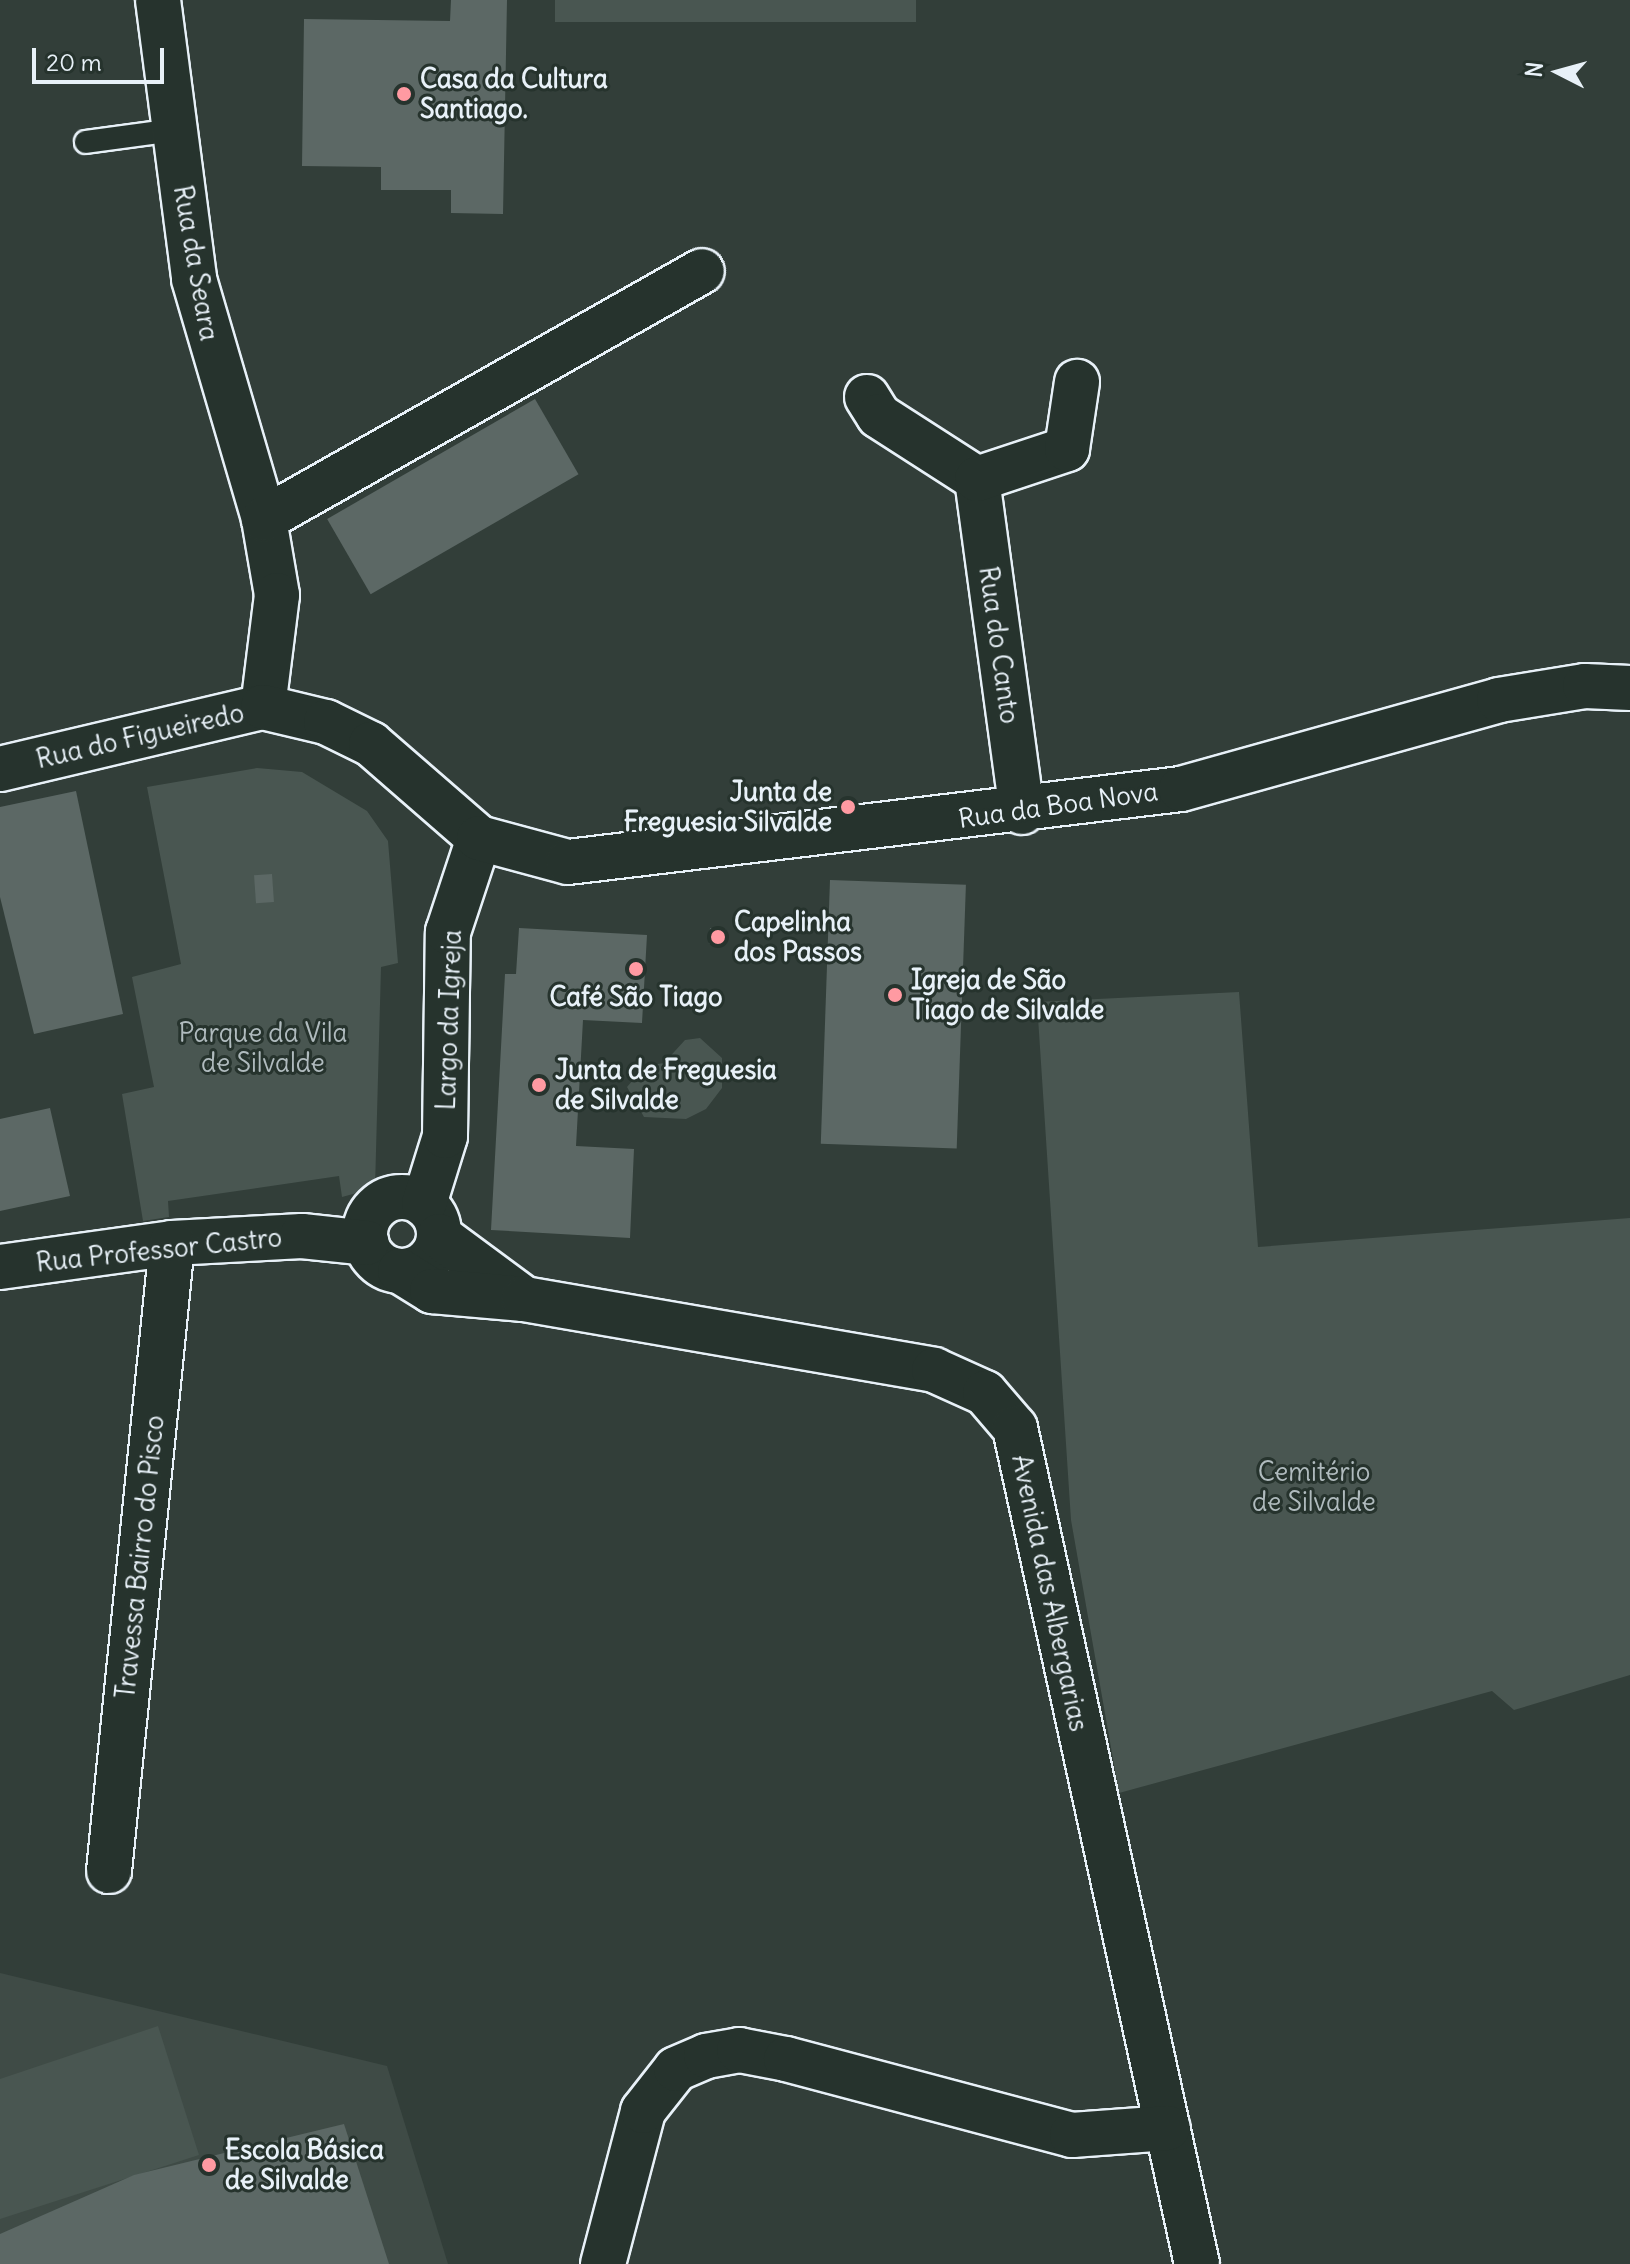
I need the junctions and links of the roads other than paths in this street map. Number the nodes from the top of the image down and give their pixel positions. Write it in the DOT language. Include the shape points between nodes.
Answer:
graph roads {
  1 [pos="158,0"];
  2 [pos="175,130"];
  3 [pos="86,142"];
  4 [pos="702,271"];
  5 [pos="1077,382"];
  6 [pos="867,397"];
  7 [pos="977,479"];
  8 [pos="264,519"];
  9 [pos="1630,688"];
  10 [pos="263,707"];
  11 [pos="0,769"];
  12 [pos="1022,812"];
  13 [pos="479,838"];
  14 [pos="432,1220"];
  15 [pos="172,1243"];
  16 [pos="367,1243"];
  17 [pos="0,1267"];
  18 [pos="400,1271"];
  19 [pos="524,1299"];
  20 [pos="109,1871"];
  21 [pos="1168,2128"];
  22 [pos="603,2264"];
  23 [pos="1197,2264"];
  1 -- 2 [label="street, Rua da Seara"];
  2 -- 3 [label="lane"];
  2 -- 8 [label="street, Rua da Seara" via="194,279"];
  4 -- 8 [label="street"];
  5 -- 7 [label="street" via="1067,449"];
  6 -- 7 [label="street" via="879,416"];
  7 -- 12 [label="street, Rua do Canto"];
  8 -- 10 [label="street, Rua da Seara" via="277,595"];
  9 -- 12 [label="street, Rua da Boa Nova" via="1585,686 1499,700 1181,789"];
  10 -- 11 [label="street, Rua do Figueiredo"];
  10 -- 13 [label="street, Rua do Figueiredo" via="326,722 371,744"];
  12 -- 13 [label="street, Rua da Boa Nova" via="568,862"];
  13 -- 14 [label="street, Largo da Igreja" via="448,932 445,1136"];
  14 -- 16 [label="street" via="387,1201 369,1219"];
  14 -- 18 [label="street, Largo da Igreja" via="423,1265"];
  14 -- 19 [label="street, Avenida das Albergarias"];
  15 -- 16 [label="street, Rua Professor Castro" via="302,1236"];
  15 -- 17 [label="street, Rua Professor Castro"];
  15 -- 20 [label="street, Travessa Bairro do Pisco"];
  16 -- 18 [label="street" via="379,1263"];
  18 -- 19 [label="street, Avenida das Albergarias" via="432,1291"];
  19 -- 21 [label="street, Avenida das Albergarias" via="934,1370 985,1393 1015,1428"];
  21 -- 22 [label="street" via="1072,2135 786,2059 739,2050 706,2056 676,2069 643,2111"];
  21 -- 23 [label="street, Avenida das Albergarias"];
}
